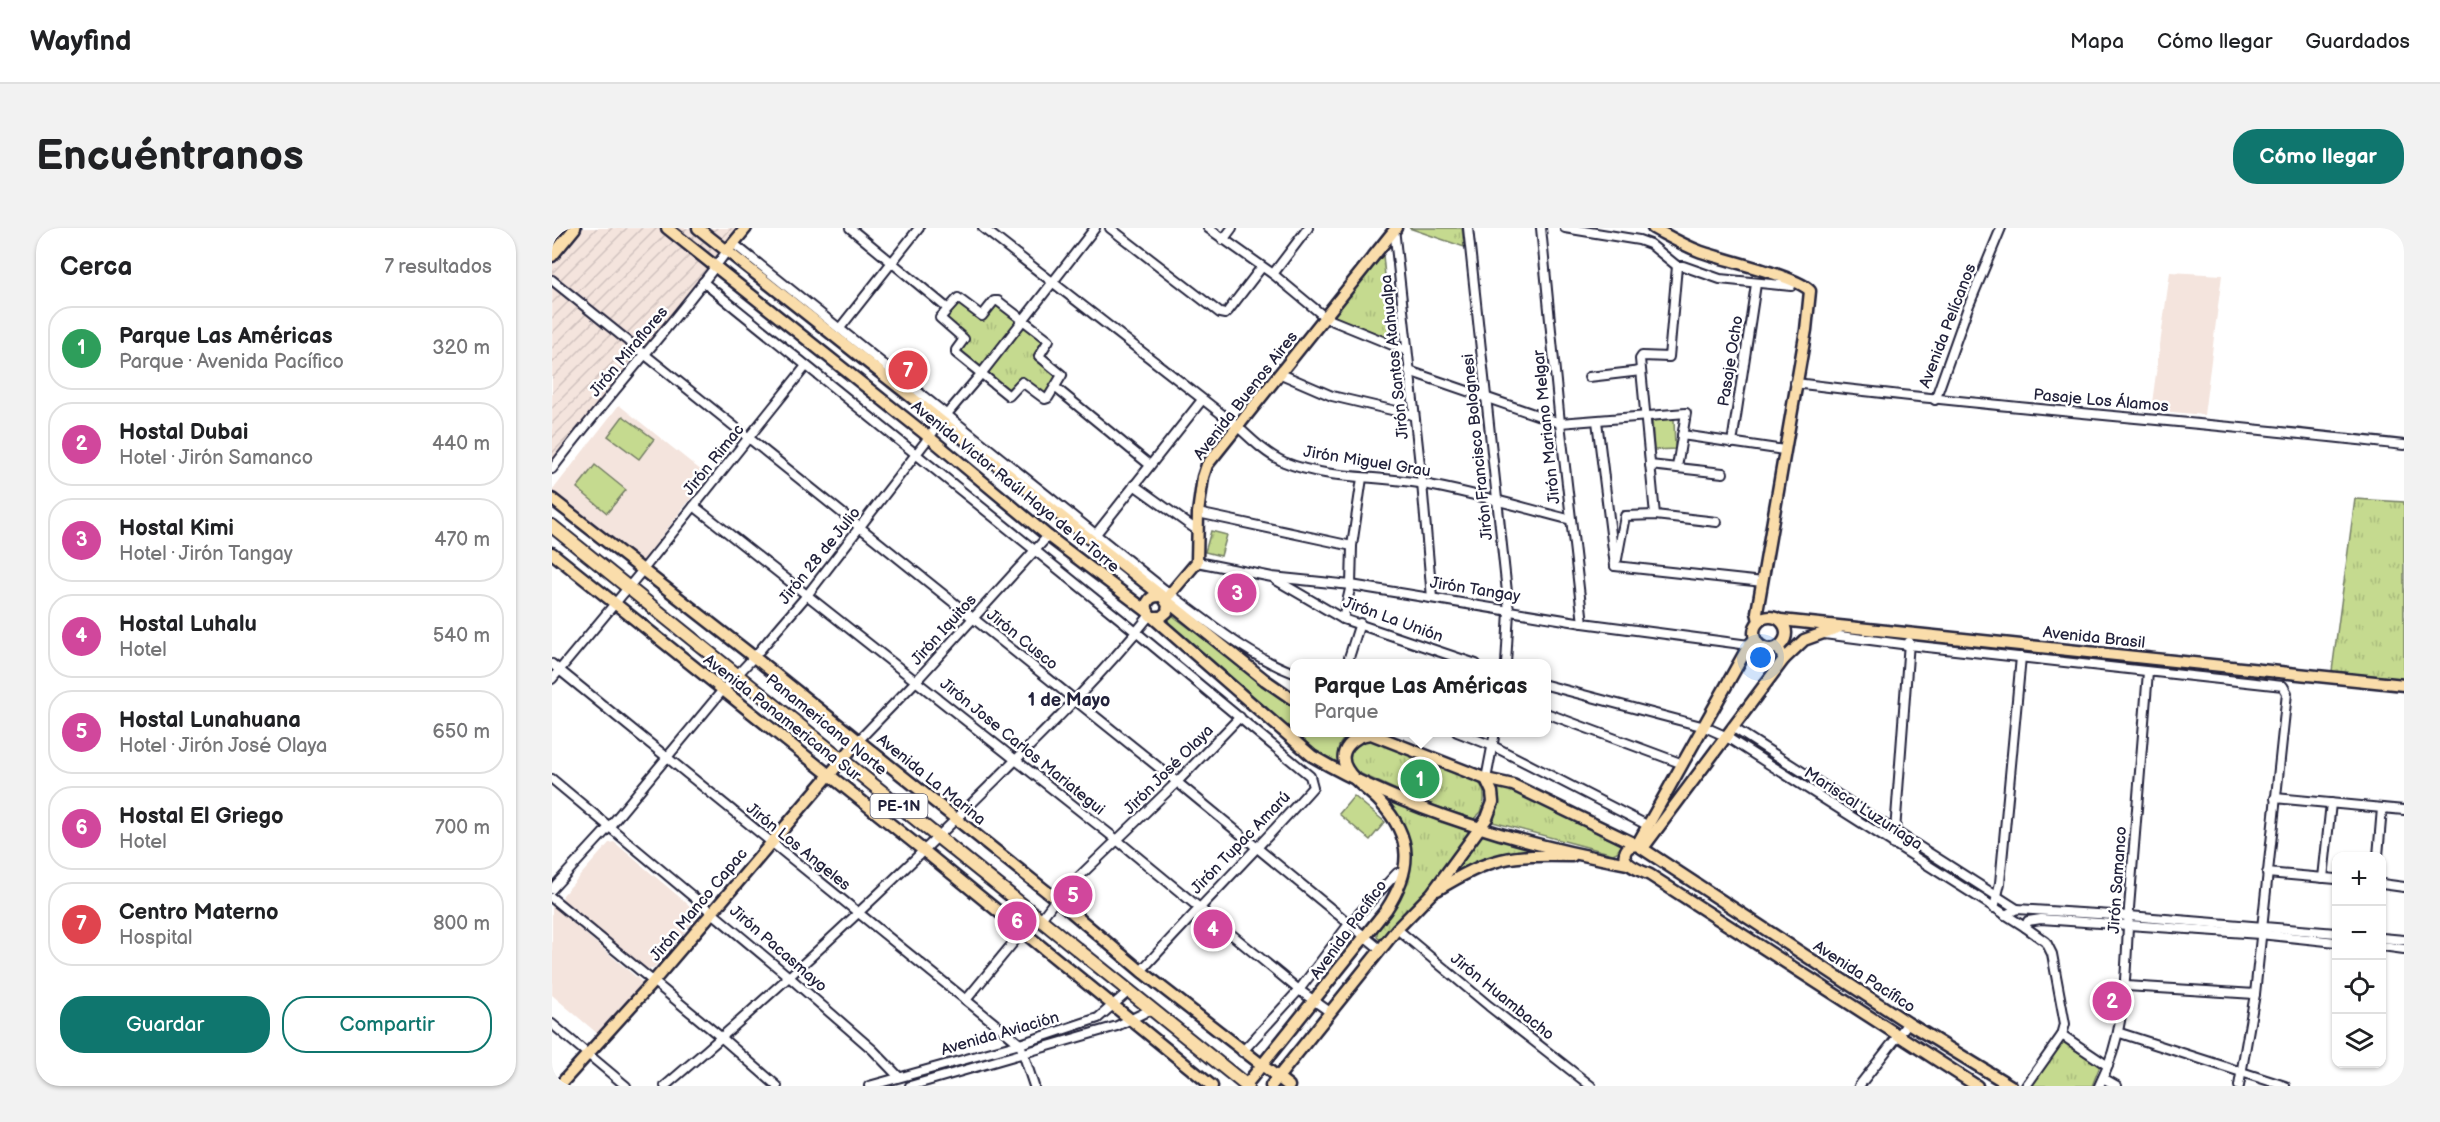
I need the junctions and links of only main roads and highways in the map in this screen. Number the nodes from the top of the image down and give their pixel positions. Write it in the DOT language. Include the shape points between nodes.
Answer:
graph roads {
  1 [pos="575,228"];
  2 [pos="667,228"];
  3 [pos="698,228"];
  4 [pos="746,228"];
  5 [pos="1395,228"];
  6 [pos="1653,228"];
  7 [pos="730,247"];
  8 [pos="552,256"];
  9 [pos="552,499"];
  10 [pos="552,526"];
  11 [pos="552,553"];
  12 [pos="1165,597"];
  13 [pos="1150,615"];
  14 [pos="1780,620"];
  15 [pos="1759,621"];
  16 [pos="1843,626"];
  17 [pos="1804,640"];
  18 [pos="1752,642"];
  19 [pos="1780,646"];
  20 [pos="1784,659"];
  21 [pos="2404,685"];
  22 [pos="1290,696"];
  23 [pos="1290,737"];
  24 [pos="1290,737"];
  25 [pos="1358,737"];
  26 [pos="1378,737"];
  27 [pos="859,740"];
  28 [pos="843,760"];
  29 [pos="829,775"];
  30 [pos="1353,778"];
  31 [pos="1486,779"];
  32 [pos="1479,828"];
  33 [pos="1640,847"];
  34 [pos="1590,856"];
  35 [pos="1631,865"];
  36 [pos="1432,893"];
  37 [pos="1262,1066"];
  38 [pos="1274,1082"];
  39 [pos="559,1086"];
  40 [pos="1212,1086"];
  41 [pos="1247,1086"];
  42 [pos="1289,1086"];
  43 [pos="1977,1086"];
  44 [pos="2011,1086"];
  1 -- 8 [label="main road"];
  2 -- 13 [label="main road, Avenida Victor Raúl Haya de la Torre"];
  3 -- 7 [label="main road, Avenida Victor Raúl Haya de la Torre"];
  4 -- 7 [label="main road"];
  5 -- 12 [label="main road, Avenida Buenos Aires" via="1207,465 1198,513 1197,562"];
  6 -- 15 [label="main road" via="1698,251 1790,280 1810,291 1757,612"];
  7 -- 12 [label="main road, Avenida Victor Raúl Haya de la Torre"];
  9 -- 27 [label="main road, Avenida La Marina"];
  10 -- 28 [label="highway, Panamericana Norte / PE-1N"];
  11 -- 29 [label="main road, Avenida Panamericana Sur"];
  12 -- 13 [label="main road" via="1152,597 1147,602"];
  12 -- 13 [label="main road" via="1168,609 1164,616"];
  12 -- 22 [label="main road, Avenida Victor Raúl Haya de la Torre"];
  13 -- 23 [label="main road, Avenida Victor Raúl Haya de la Torre"];
  14 -- 15 [label="main road" via="1770,617"];
  14 -- 16 [label="main road, Avenida Brasil"];
  14 -- 19 [label="main road" via="1786,638"];
  15 -- 18 [label="main road"];
  16 -- 17 [label="main road"];
  16 -- 21 [label="main road, Avenida Brasil" via="1909,640"];
  17 -- 19 [label="main road"];
  17 -- 20 [label="main road"];
  18 -- 19 [label="main road" via="1767,649"];
  18 -- 33 [label="main road" via="1647,825"];
  19 -- 20 [label="main road"];
  20 -- 33 [label="main road"];
  24 -- 30 [label="main road, Avenida Victor Raúl Haya de la Torre" via="1312,756"];
  25 -- 30 [label="main road" via="1346,750 1344,765"];
  26 -- 31 [label="main road, Avenida Pacífico"];
  27 -- 28 [label="main road, Jirón Manco Capac"];
  27 -- 37 [label="main road, Avenida La Marina"];
  28 -- 29 [label="main road, Jirón Manco Capac"];
  28 -- 41 [label="highway, Panamericana Norte / PE-1N"];
  29 -- 39 [label="main road, Jirón Manco Capac"];
  29 -- 40 [label="main road, Avenida Panamericana Sur"];
  30 -- 32 [label="main road, Avenida Pacífico"];
  30 -- 37 [label="main road, Avenida Pacífico" via="1379,801 1403,837 1404,876 1386,910"];
  31 -- 32 [label="main road" via="1493,802"];
  31 -- 33 [label="main road, Avenida Pacífico" via="1513,785"];
  32 -- 34 [label="main road, Avenida Pacífico"];
  32 -- 36 [label="main road, Avenida Pacífico"];
  33 -- 35 [label="main road" via="1646,855 1644,862"];
  33 -- 35 [label="main road" via="1631,846 1626,851 1625,858"];
  33 -- 44 [label="main road, Avenida Pacífico"];
  34 -- 35 [label="main road, Avenida Pacífico"];
  34 -- 36 [label="main road" via="1504,857 1478,866"];
  35 -- 43 [label="main road, Avenida Pacífico"];
  36 -- 38 [label="main road, Avenida Pacífico" via="1396,929"];
  37 -- 38 [label="main road, Avenida La Marina"];
  37 -- 41 [label="main road, Avenida Pacífico"];
  38 -- 42 [label="main road, Avenida La Marina"];
}
